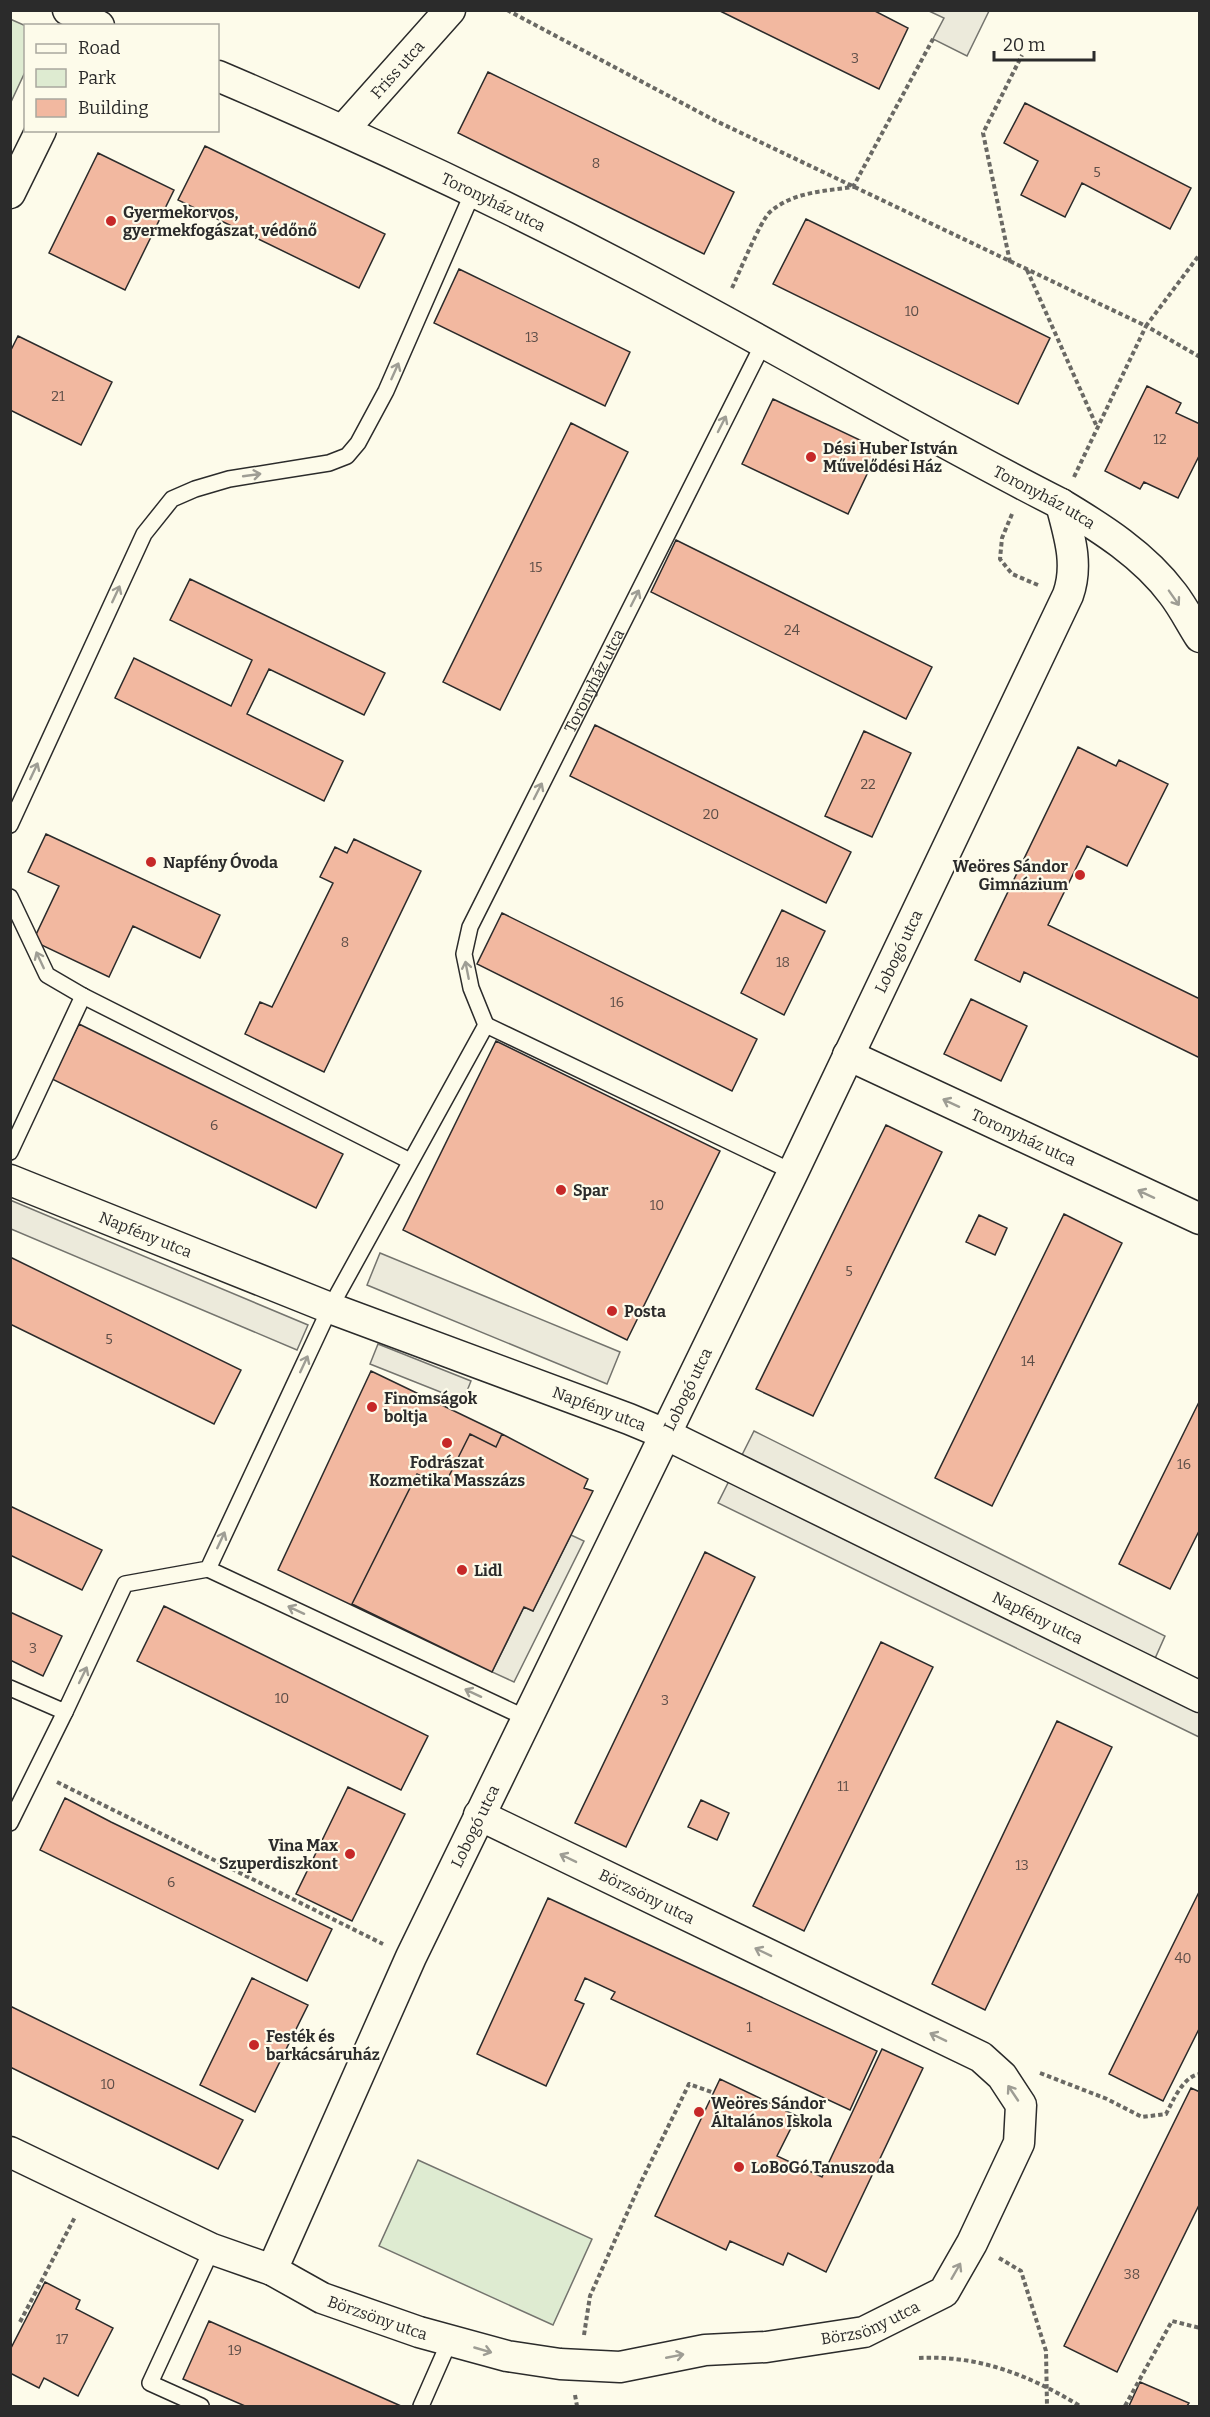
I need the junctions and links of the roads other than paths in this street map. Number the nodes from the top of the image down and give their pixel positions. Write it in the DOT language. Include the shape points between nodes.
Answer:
graph roads {
  1 [pos="450,10"];
  2 [pos="219,76"];
  3 [pos="344,129"];
  4 [pos="40,132"];
  5 [pos="473,192"];
  6 [pos="10,193"];
  7 [pos="763,344"];
  8 [pos="1061,504"];
  9 [pos="1200,637"];
  10 [pos="10,825"];
  11 [pos="10,897"];
  12 [pos="83,996"];
  13 [pos="486,1025"];
  14 [pos="848,1055"];
  15 [pos="10,1152"];
  16 [pos="410,1161"];
  17 [pos="793,1172"];
  18 [pos="10,1180"];
  19 [pos="1200,1219"];
  20 [pos="330,1308"];
  21 [pos="665,1434"];
  22 [pos="208,1569"];
  23 [pos="10,1688"];
  24 [pos="1200,1697"];
  25 [pos="65,1712"];
  26 [pos="526,1718"];
  27 [pos="479,1815"];
  28 [pos="10,1823"];
  29 [pos="10,2152"];
  30 [pos="213,2249"];
  31 [pos="272,2270"];
  32 [pos="450,2340"];
  33 [pos="201,2406"];
  34 [pos="420,2406"];
  1 -- 3 [label="street, Friss utca"];
  2 -- 3 [label="street, Toronyház utca"];
  3 -- 5 [label="street, Toronyház utca"];
  4 -- 6 [label="street"];
  5 -- 7 [label="street, Toronyház utca" via="635,273"];
  10 -- 5 [label="lane, one-way" via="144,534 172,499 195,489 229,478 329,463 347,456 386,391"];
  7 -- 8 [label="street, Toronyház utca"];
  13 -- 7 [label="lane, Toronyház utca, one-way" via="471,988 464,954 470,927"];
  8 -- 9 [label="street, Toronyház utca, one-way" via="1103,529 1150,568 1173,594"];
  8 -- 14 [label="street, Lobogó utca" via="1073,553 1073,580 1068,595"];
  12 -- 11 [label="lane, one-way" via="47,975"];
  12 -- 15 [label="lane"];
  12 -- 16 [label="lane"];
  13 -- 16 [label="lane"];
  13 -- 17 [label="lane"];
  14 -- 17 [label="street, Lobogó utca"];
  19 -- 14 [label="street, Toronyház utca, one-way"];
  16 -- 20 [label="lane"];
  17 -- 21 [label="street, Lobogó utca"];
  18 -- 20 [label="street, Napfény utca"];
  20 -- 21 [label="street, Napfény utca"];
  22 -- 20 [label="lane, one-way"];
  21 -- 24 [label="street, Napfény utca"];
  21 -- 26 [label="street, Lobogó utca"];
  25 -- 22 [label="lane, one-way" via="125,1584"];
  26 -- 22 [label="lane, one-way"];
  23 -- 25 [label="lane"];
  25 -- 28 [label="lane"];
  26 -- 27 [label="street, Lobogó utca"];
  27 -- 31 [label="street, Lobogó utca" via="411,1957"];
  32 -- 27 [label="street, Börzsöny utca, one-way" via="507,2356 620,2367 705,2350 766,2347 864,2332 944,2292 972,2243 1018,2143 1021,2105 1002,2076 981,2057"];
  29 -- 30 [label="street, Börzsöny utca"];
  30 -- 31 [label="street, Börzsöny utca"];
  30 -- 33 [label="lane" via="150,2384"];
  31 -- 32 [label="street, Börzsöny utca" via="322,2298"];
  32 -- 34 [label="lane"];
}
